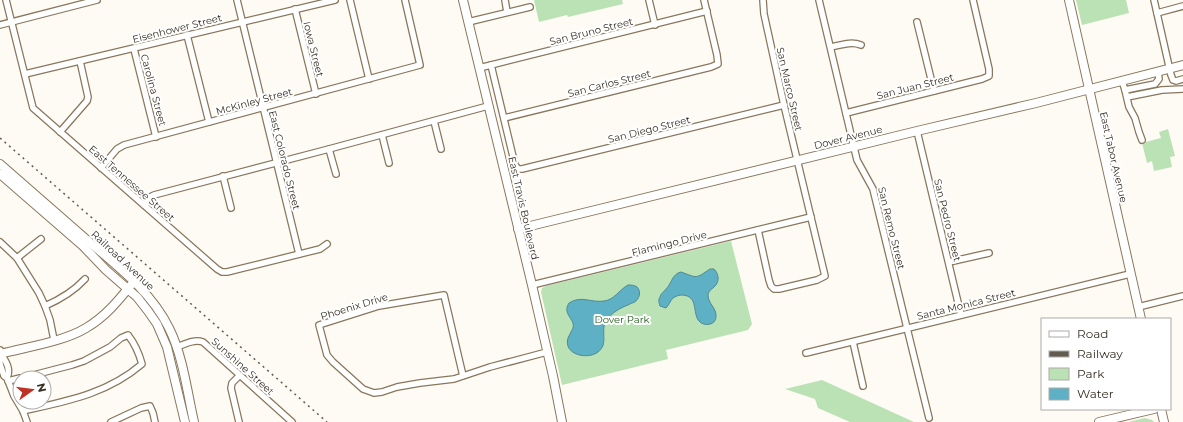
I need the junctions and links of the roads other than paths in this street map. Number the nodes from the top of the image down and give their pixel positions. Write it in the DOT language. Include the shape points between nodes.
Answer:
graph roads {
  1 [pos="6,0"];
  2 [pos="98,0"];
  3 [pos="237,0"];
  4 [pos="335,0"];
  5 [pos="350,0"];
  6 [pos="405,0"];
  7 [pos="463,0"];
  8 [pos="505,0"];
  9 [pos="649,0"];
  10 [pos="704,0"];
  11 [pos="763,0"];
  12 [pos="819,0"];
  13 [pos="973,0"];
  14 [pos="1068,0"];
  15 [pos="1154,0"];
  16 [pos="79,2"];
  17 [pos="1183,6"];
  18 [pos="530,7"];
  19 [pos="295,9"];
  20 [pos="707,11"];
  21 [pos="507,12"];
  22 [pos="1157,12"];
  23 [pos="12,22"];
  24 [pos="242,22"];
  25 [pos="468,22"];
  26 [pos="917,22"];
  27 [pos="0,25"];
  28 [pos="655,25"];
  29 [pos="187,35"];
  30 [pos="861,45"];
  31 [pos="831,47"];
  32 [pos="134,48"];
  33 [pos="80,61"];
  34 [pos="491,65"];
  35 [pos="1183,65"];
  36 [pos="479,68"];
  37 [pos="1170,68"];
  38 [pos="1158,71"];
  39 [pos="25,74"];
  40 [pos="369,79"];
  41 [pos="1183,79"];
  42 [pos="1122,81"];
  43 [pos="1088,89"];
  44 [pos="1183,89"];
  45 [pos="1125,90"];
  46 [pos="934,91"];
  47 [pos="316,94"];
  48 [pos="1127,97"];
  49 [pos="784,105"];
  50 [pos="488,106"];
  51 [pos="263,108"];
  52 [pos="846,113"];
  53 [pos="504,118"];
  54 [pos="434,120"];
  55 [pos="209,122"];
  56 [pos="917,130"];
  57 [pos="60,132"];
  58 [pos="382,135"];
  59 [pos="156,137"];
  60 [pos="1142,140"];
  61 [pos="854,146"];
  62 [pos="441,148"];
  63 [pos="329,149"];
  64 [pos="798,160"];
  65 [pos="277,163"];
  66 [pos="389,163"];
  67 [pos="0,164"];
  68 [pos="101,168"];
  69 [pos="518,169"];
  70 [pos="0,174"];
  71 [pos="336,174"];
  72 [pos="223,176"];
  73 [pos="144,205"];
  74 [pos="231,208"];
  75 [pos="811,217"];
  76 [pos="518,229"];
  77 [pos="758,230"];
  78 [pos="41,239"];
  79 [pos="0,242"];
  80 [pos="327,244"];
  81 [pos="989,253"];
  82 [pos="299,254"];
  83 [pos="17,258"];
  84 [pos="949,262"];
  85 [pos="1130,274"];
  86 [pos="85,278"];
  87 [pos="134,282"];
  88 [pos="532,285"];
  89 [pos="128,289"];
  90 [pos="1183,296"];
  91 [pos="45,306"];
  92 [pos="1138,307"];
  93 [pos="961,315"];
  94 [pos="1141,318"];
  95 [pos="908,328"];
  96 [pos="54,340"];
  97 [pos="853,342"];
  98 [pos="177,347"];
  99 [pos="0,352"];
  100 [pos="547,352"];
  101 [pos="806,353"];
  102 [pos="52,370"];
  103 [pos="239,376"];
  104 [pos="463,376"];
  105 [pos="12,379"];
  106 [pos="8,380"];
  107 [pos="863,386"];
  108 [pos="52,405"];
  109 [pos="28,410"];
  110 [pos="1150,410"];
  111 [pos="1161,410"];
  112 [pos="24,411"];
  113 [pos="929,418"];
  114 [pos="27,422"];
  115 [pos="112,422"];
  116 [pos="155,422"];
  117 [pos="185,422"];
  118 [pos="194,422"];
  119 [pos="239,422"];
  120 [pos="292,422"];
  121 [pos="562,422"];
  122 [pos="1099,422"];
  123 [pos="1164,422"];
  1 -- 23 [label="street, East Tennessee Street"];
  2 -- 16 [label="street"];
  3 -- 24 [label="street, East Colorado Street"];
  4 -- 19 [label="street, Eisenhower Street"];
  5 -- 40 [label="street"];
  6 -- 40 [label="street, McKinley Street" via="420,65"];
  7 -- 25 [label="main road, East Travis Boulevard"];
  8 -- 21 [label="street"];
  9 -- 28 [label="street"];
  10 -- 20 [label="street"];
  11 -- 49 [label="street, San Marco Street"];
  12 -- 31 [label="street, San Remo Street"];
  13 -- 46 [label="street, San Juan Street" via="989,76"];
  14 -- 43 [label="main road, East Tabor Avenue"];
  15 -- 22 [label="street"];
  16 -- 23 [label="street"];
  17 -- 22 [label="street"];
  18 -- 21 [label="street"];
  19 -- 24 [label="street, Eisenhower Street"];
  19 -- 47 [label="street, Iowa Street"];
  20 -- 28 [label="street, San Bruno Street"];
  20 -- 53 [label="street, San Carlos Street" via="718,64"];
  21 -- 25 [label="street"];
  22 -- 37 [label="street"];
  23 -- 27 [label="street"];
  23 -- 39 [label="street, East Tennessee Street"];
  24 -- 29 [label="street, Eisenhower Street"];
  24 -- 51 [label="street, East Colorado Street"];
  25 -- 36 [label="main road, East Travis Boulevard"];
  26 -- 46 [label="street"];
  28 -- 34 [label="street, San Bruno Street"];
  29 -- 32 [label="street, Eisenhower Street"];
  29 -- 55 [label="street"];
  30 -- 31 [label="street" via="846,43"];
  31 -- 52 [label="street, San Remo Street"];
  32 -- 33 [label="street, Eisenhower Street"];
  32 -- 59 [label="street, Carolina Street"];
  33 -- 39 [label="street, Eisenhower Street"];
  33 -- 57 [label="street" via="87,101"];
  34 -- 36 [label="street, San Bruno Street"];
  34 -- 53 [label="street, East Travis Boulevard"];
  35 -- 37 [label="main road, Dover Avenue"];
  36 -- 50 [label="main road, East Travis Boulevard"];
  37 -- 38 [label="main road, Dover Avenue"];
  37 -- 41 [label="street" via="1173,80"];
  38 -- 42 [label="main road, Dover Avenue"];
  38 -- 45 [label="street" via="1159,79 1155,84"];
  39 -- 57 [label="street, East Tennessee Street" via="33,108"];
  40 -- 47 [label="street, McKinley Street"];
  42 -- 43 [label="main road, Dover Avenue"];
  42 -- 45 [label="street"];
  43 -- 56 [label="main road, Dover Avenue"];
  43 -- 85 [label="main road, East Tabor Avenue"];
  44 -- 48 [label="street"];
  45 -- 48 [label="street"];
  46 -- 52 [label="street, San Juan Street"];
  47 -- 51 [label="street, McKinley Street"];
  48 -- 60 [label="street"];
  49 -- 64 [label="street, San Marco Street"];
  49 -- 69 [label="street, San Diego Street"];
  50 -- 54 [label="street"];
  50 -- 76 [label="main road, East Travis Boulevard"];
  51 -- 55 [label="street, McKinley Street"];
  51 -- 65 [label="street, East Colorado Street"];
  52 -- 61 [label="street, San Remo Street"];
  53 -- 69 [label="street, East Travis Boulevard"];
  54 -- 58 [label="street"];
  54 -- 62 [label="street"];
  55 -- 59 [label="street, McKinley Street"];
  56 -- 61 [label="main road, Dover Avenue"];
  56 -- 84 [label="street, San Pedro Street"];
  57 -- 68 [label="street, East Tennessee Street"];
  58 -- 63 [label="street"];
  58 -- 66 [label="street"];
  59 -- 68 [label="street, McKinley Street" via="120,147"];
  61 -- 64 [label="main road, Dover Avenue"];
  61 -- 95 [label="street, San Remo Street" via="860,167 874,189"];
  63 -- 65 [label="street"];
  63 -- 71 [label="street"];
  64 -- 75 [label="street, San Marco Street"];
  64 -- 76 [label="main road, Dover Avenue"];
  65 -- 72 [label="street"];
  65 -- 82 [label="street, East Colorado Street"];
  67 -- 87 [label="main road, Railroad Avenue"];
  68 -- 73 [label="street, East Tennessee Street"];
  70 -- 89 [label="main road, Railroad Avenue"];
  72 -- 73 [label="street" via="154,195"];
  72 -- 74 [label="street"];
  73 -- 82 [label="street, East Tennessee Street" via="222,272"];
  75 -- 77 [label="street, Flamingo Drive"];
  75 -- 77 [label="street, San Marco Street" via="825,276 817,280 774,289 769,280"];
  76 -- 88 [label="main road, East Travis Boulevard"];
  77 -- 88 [label="street, Flamingo Drive"];
  78 -- 83 [label="street"];
  79 -- 83 [label="street"];
  80 -- 82 [label="street, East Tennessee Street" via="320,249"];
  81 -- 84 [label="street"];
  83 -- 91 [label="street"];
  84 -- 93 [label="street, San Pedro Street"];
  85 -- 92 [label="main road, East Tabor Avenue"];
  85 -- 93 [label="street, Santa Monica Street"];
  86 -- 91 [label="street" via="65,296"];
  87 -- 89 [label="main road"];
  87 -- 98 [label="main road, Railroad Avenue" via="155,304"];
  88 -- 100 [label="main road, East Travis Boulevard"];
  89 -- 96 [label="main road" via="114,306 93,323"];
  89 -- 117 [label="main road, Railroad Avenue" via="148,311 164,338"];
  90 -- 92 [label="street"];
  91 -- 96 [label="street"];
  92 -- 94 [label="main road, East Tabor Avenue"];
  93 -- 95 [label="street, Santa Monica Street"];
  95 -- 97 [label="street, Santa Monica Street"];
  95 -- 113 [label="street, San Remo Street"];
  96 -- 99 [label="main road"];
  97 -- 101 [label="street, Santa Monica Street"];
  97 -- 107 [label="street"];
  98 -- 103 [label="street, Sunshine Street" via="194,341 203,342"];
  98 -- 118 [label="main road, Railroad Avenue"];
  99 -- 106 [label="street" via="7,362"];
  100 -- 104 [label="street, Phoenix Drive"];
  100 -- 121 [label="main road, East Travis Boulevard"];
  102 -- 108 [label="street" via="84,360 128,335 142,364 121,380 101,390"];
  103 -- 119 [label="street" via="231,388"];
  103 -- 120 [label="street, Sunshine Street"];
  104 -- 104 [label="street, Phoenix Drive" via="374,393 363,389 332,362 327,355 318,326 379,306 444,295"];
  105 -- 106 [label="street"];
  106 -- 112 [label="street" via="14,396"];
  109 -- 112 [label="street"];
  110 -- 122 [label="main road"];
  111 -- 123 [label="main road"];
  112 -- 114 [label="street"];
  115 -- 116 [label="street" via="150,406"];
}
